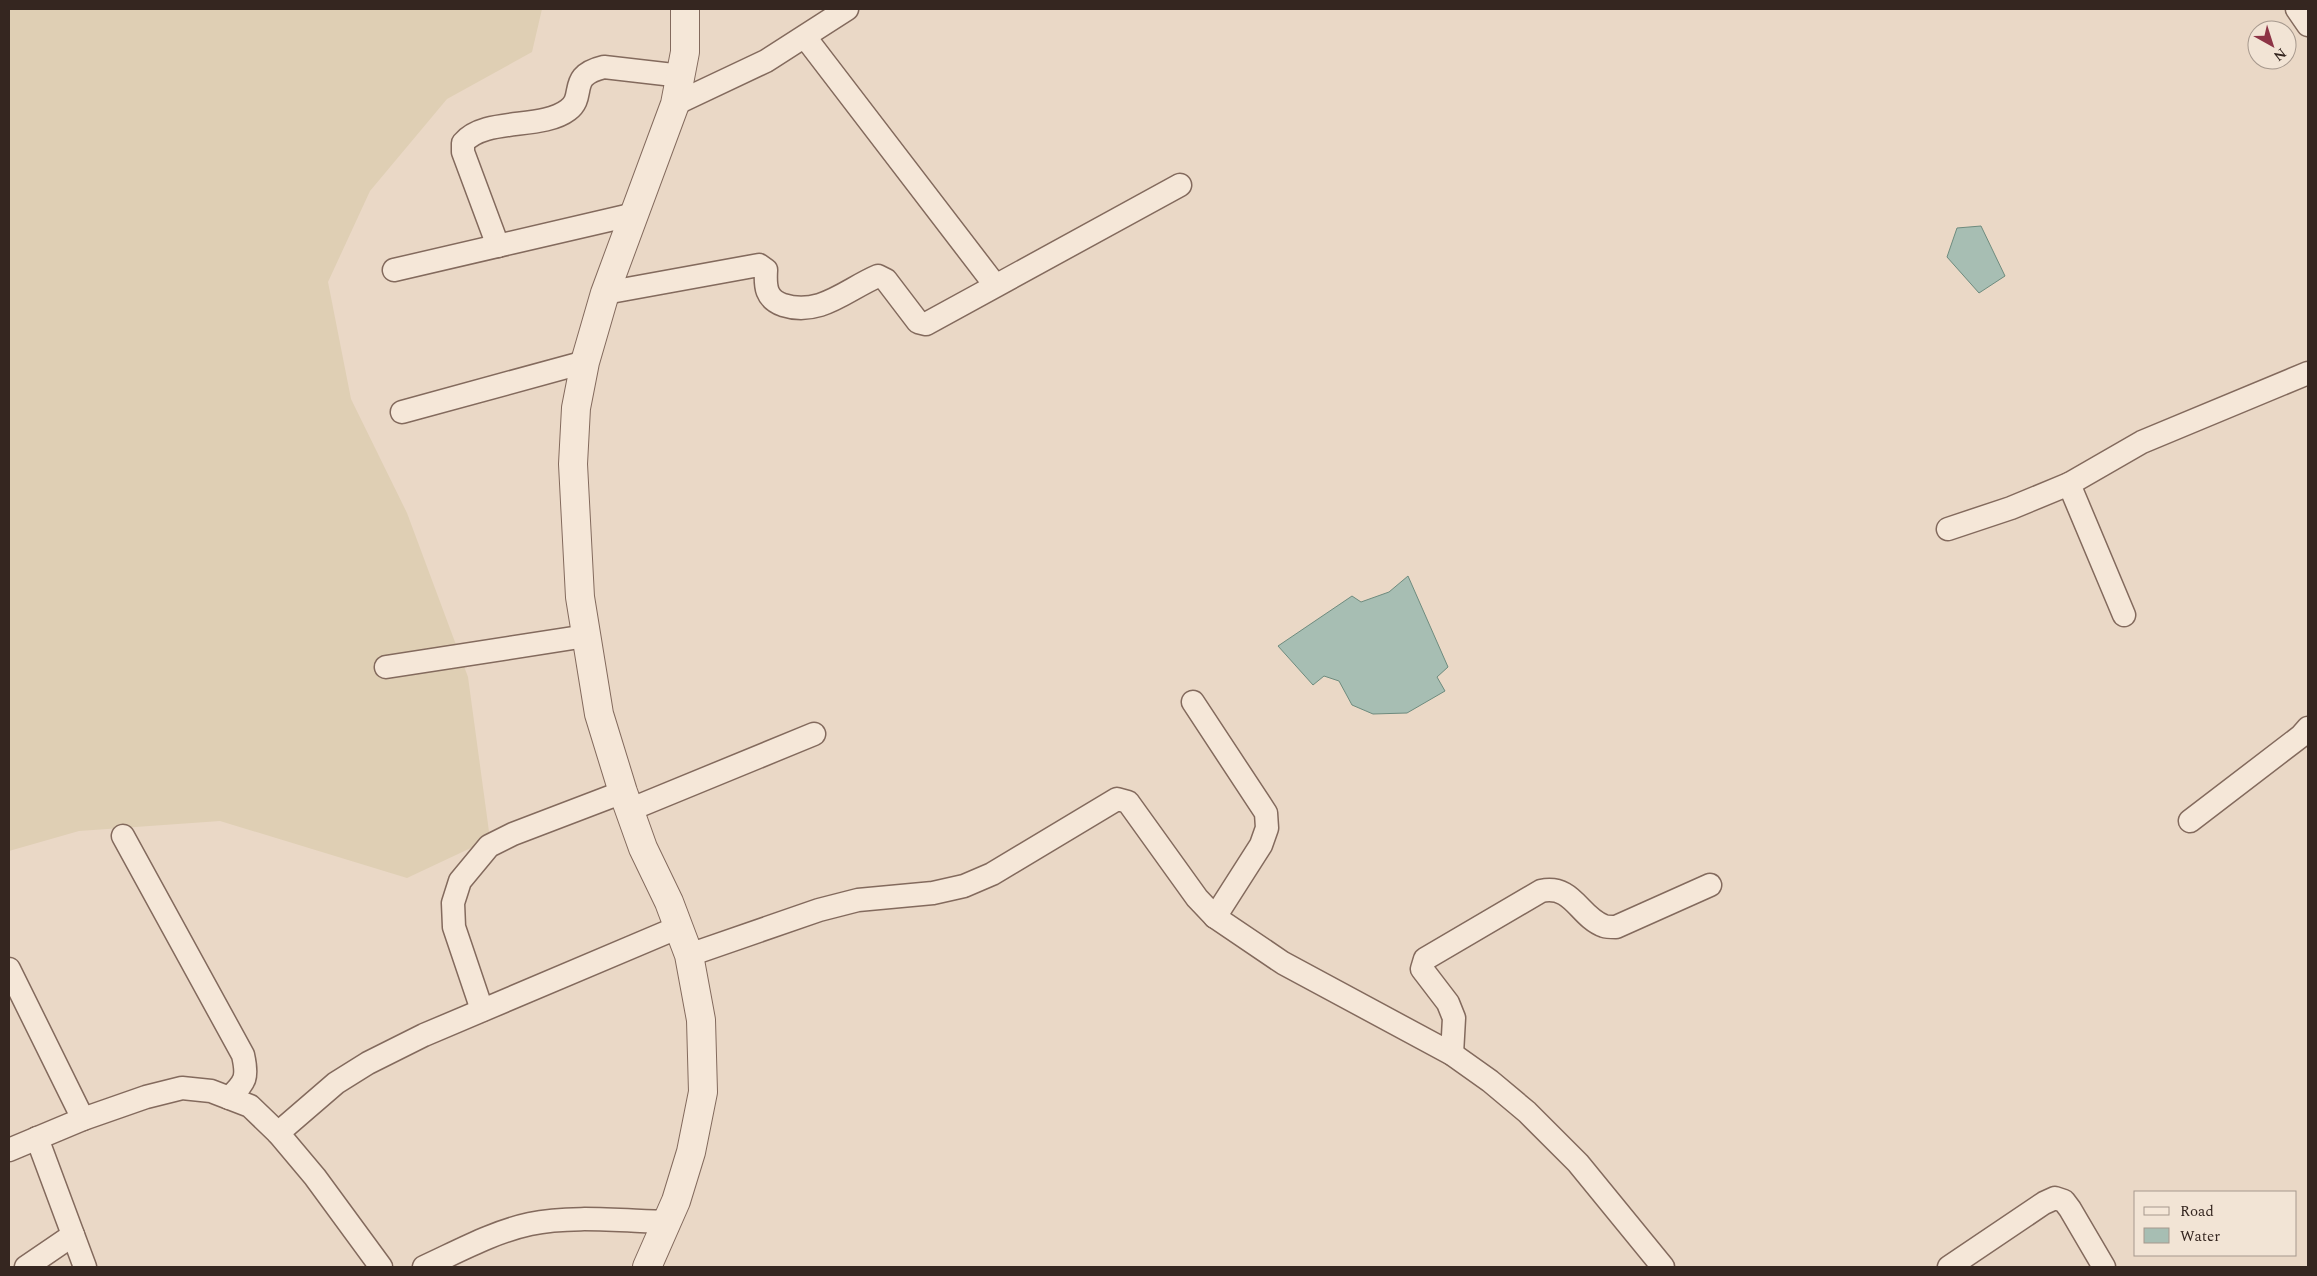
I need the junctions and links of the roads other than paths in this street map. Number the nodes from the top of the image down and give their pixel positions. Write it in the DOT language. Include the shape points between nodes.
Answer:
graph roads {
  1 [pos="685,9"];
  2 [pos="846,9"];
  3 [pos="2297,9"];
  4 [pos="2308,25"];
  5 [pos="805,37"];
  6 [pos="682,76"];
  7 [pos="675,104"];
  8 [pos="1180,185"];
  9 [pos="634,214"];
  10 [pos="498,246"];
  11 [pos="394,270"];
  12 [pos="995,285"];
  13 [pos="605,293"];
  14 [pos="585,362"];
  15 [pos="2308,372"];
  16 [pos="402,412"];
  17 [pos="2070,484"];
  18 [pos="1948,529"];
  19 [pos="2124,615"];
  20 [pos="586,636"];
  21 [pos="386,667"];
  22 [pos="1193,702"];
  23 [pos="2308,728"];
  24 [pos="814,734"];
  25 [pos="626,801"];
  26 [pos="2190,821"];
  27 [pos="123,836"];
  28 [pos="1710,885"];
  29 [pos="1215,917"];
  30 [pos="678,927"];
  31 [pos="689,955"];
  32 [pos="9,970"];
  33 [pos="482,1010"];
  34 [pos="1452,1054"];
  35 [pos="229,1098"];
  36 [pos="83,1119"];
  37 [pos="278,1134"];
  38 [pos="37,1138"];
  39 [pos="9,1150"];
  40 [pos="667,1222"];
  41 [pos="74,1236"];
  42 [pos="26,1267"];
  43 [pos="85,1267"];
  44 [pos="381,1267"];
  45 [pos="424,1267"];
  46 [pos="647,1267"];
  47 [pos="1663,1267"];
  48 [pos="1949,1267"];
  49 [pos="2104,1267"];
  1 -- 6 [label="street"];
  2 -- 5 [label="street"];
  3 -- 4 [label="street"];
  5 -- 7 [label="street" via="766,61"];
  5 -- 12 [label="street"];
  6 -- 7 [label="street"];
  6 -- 10 [label="street" via="604,67 592,70 579,83 568,110 538,120 470,134 463,142 463,152"];
  7 -- 9 [label="street"];
  8 -- 12 [label="street"];
  9 -- 10 [label="street"];
  9 -- 13 [label="street"];
  10 -- 11 [label="street"];
  12 -- 13 [label="street" via="926,324 918,322 886,280 878,276 836,300 816,307 799,308 773,300 766,292 766,270 759,265"];
  13 -- 14 [label="street"];
  14 -- 16 [label="street"];
  14 -- 20 [label="street" via="576,408 572,464 580,597"];
  15 -- 17 [label="street" via="2142,442"];
  17 -- 18 [label="street"];
  17 -- 19 [label="street"];
  20 -- 21 [label="street"];
  20 -- 25 [label="street" via="599,714"];
  22 -- 29 [label="street" via="1266,813 1267,828 1261,845"];
  23 -- 26 [label="street"];
  24 -- 25 [label="street"];
  25 -- 30 [label="street"];
  25 -- 33 [label="street" via="513,834 489,846 460,881 453,904 454,927"];
  27 -- 35 [label="street" via="243,1055 246,1072 242,1085"];
  28 -- 34 [label="street" via="1616,927 1603,926 1564,892 1541,891 1425,959 1422,969 1448,1003 1454,1018"];
  29 -- 31 [label="street" via="1197,898 1128,802 1116,799 992,874 964,886 933,893 858,900 819,910"];
  29 -- 34 [label="street" via="1283,963"];
  30 -- 31 [label="street"];
  30 -- 33 [label="street"];
  31 -- 40 [label="street" via="700,1020 703,1092 691,1152"];
  32 -- 36 [label="street"];
  33 -- 37 [label="street" via="368,1063 336,1083"];
  34 -- 47 [label="street" via="1527,1112 1578,1163"];
  35 -- 36 [label="street" via="211,1091 182,1088"];
  35 -- 37 [label="street" via="250,1106"];
  36 -- 38 [label="street"];
  37 -- 44 [label="street" via="315,1176"];
  38 -- 39 [label="street"];
  38 -- 41 [label="street"];
  40 -- 45 [label="street" via="563,1220 531,1224 492,1236"];
  40 -- 46 [label="street"];
  41 -- 42 [label="street"];
  41 -- 43 [label="street"];
  48 -- 49 [label="street" via="2055,1198 2064,1201 2070,1209"];
}
